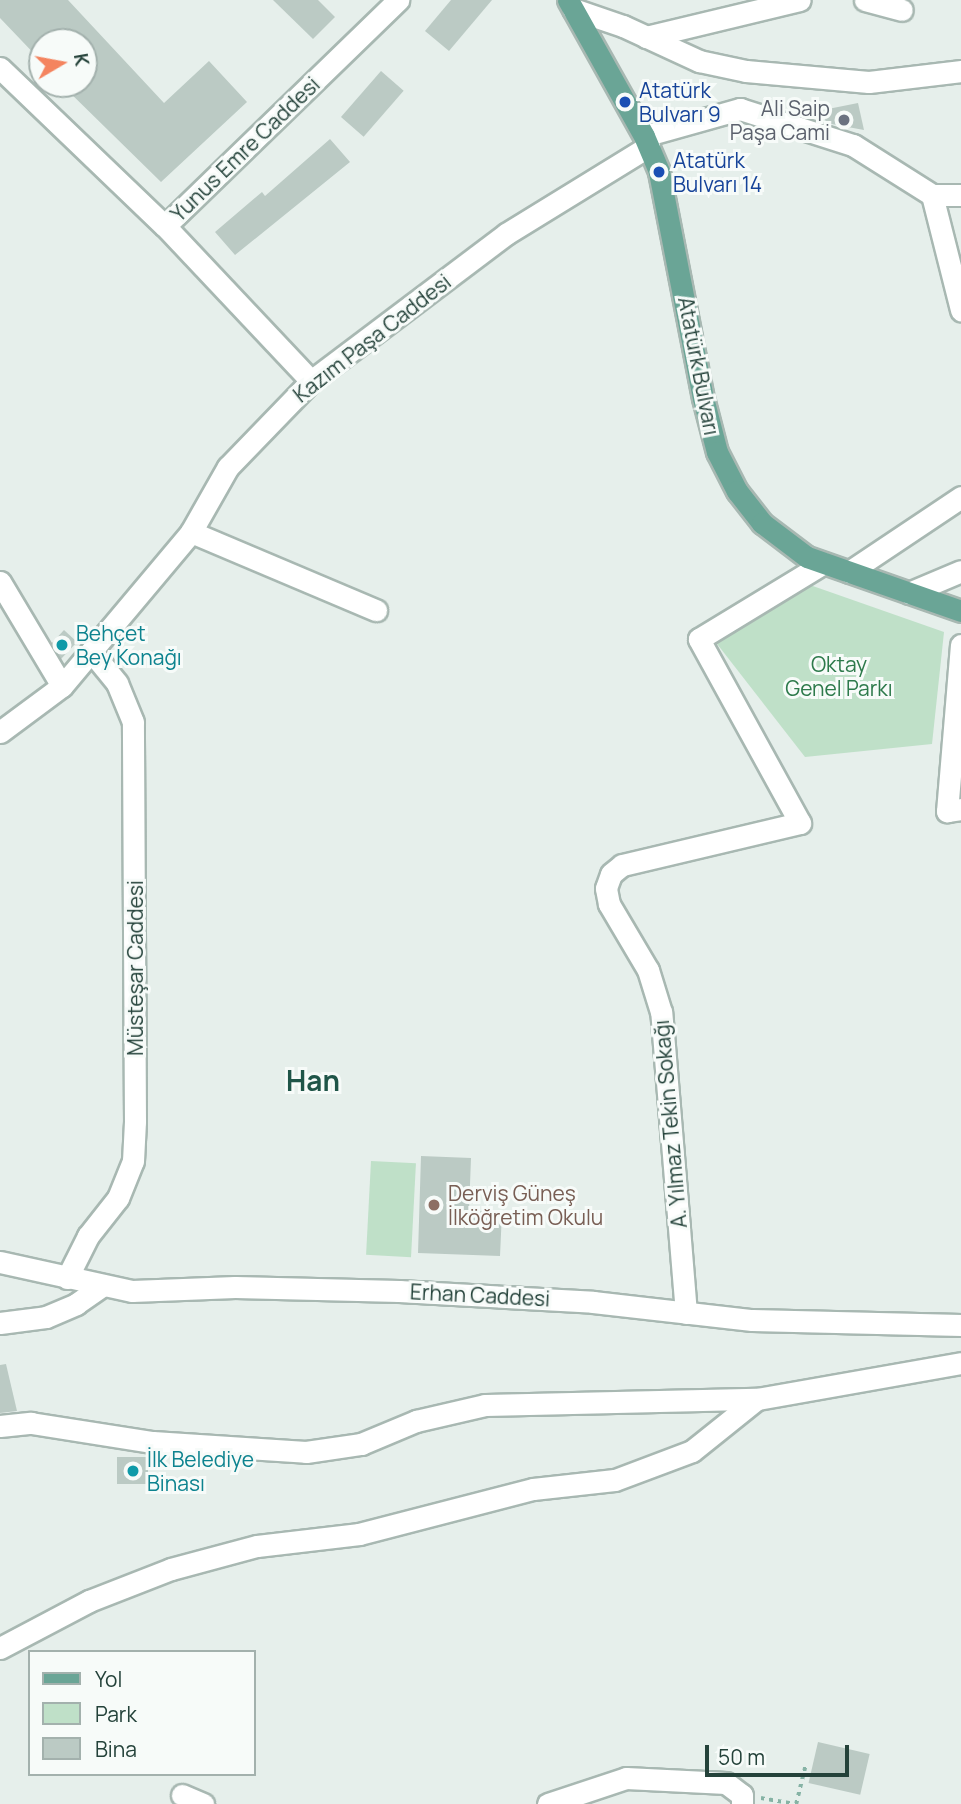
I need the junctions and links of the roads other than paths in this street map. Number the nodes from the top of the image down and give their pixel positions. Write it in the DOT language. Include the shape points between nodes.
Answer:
graph roads {
  1 [pos="398,0"];
  2 [pos="800,0"];
  3 [pos="865,0"];
  4 [pos="571,5"];
  5 [pos="902,10"];
  6 [pos="646,37"];
  7 [pos="0,68"];
  8 [pos="961,71"];
  9 [pos="647,141"];
  10 [pos="932,195"];
  11 [pos="961,195"];
  12 [pos="165,226"];
  13 [pos="961,310"];
  14 [pos="311,381"];
  15 [pos="961,497"];
  16 [pos="191,532"];
  17 [pos="824,563"];
  18 [pos="961,571"];
  19 [pos="849,572"];
  20 [pos="0,582"];
  21 [pos="909,593"];
  22 [pos="376,610"];
  23 [pos="961,611"];
  24 [pos="961,645"];
  25 [pos="91,651"];
  26 [pos="62,686"];
  27 [pos="0,732"];
  28 [pos="961,809"];
  29 [pos="0,1262"];
  30 [pos="67,1278"];
  31 [pos="103,1285"];
  32 [pos="686,1313"];
  33 [pos="0,1323"];
  34 [pos="961,1325"];
  35 [pos="961,1363"];
  36 [pos="757,1399"];
  37 [pos="0,1426"];
  38 [pos="0,1648"];
  39 [pos="182,1795"];
  40 [pos="742,1799"];
  41 [pos="203,1804"];
  42 [pos="548,1804"];
  1 -- 12 [label="street, Yunus Emre Caddesi"];
  2 -- 6 [label="street"];
  3 -- 5 [label="street"];
  4 -- 6 [label="street"];
  4 -- 9 [label="main road, Atatürk Bulvarı"];
  6 -- 8 [label="street" via="699,61 794,78 895,82"];
  7 -- 12 [label="street, Yunus Emre Caddesi"];
  9 -- 10 [label="street, Kazım Paşa Caddesi" via="740,109 853,145"];
  9 -- 14 [label="street, Kazım Paşa Caddesi" via="506,234"];
  9 -- 17 [label="main road, Atatürk Bulvarı" via="665,192 703,398 726,472 750,509 776,536"];
  10 -- 11 [label="street"];
  10 -- 13 [label="street"];
  12 -- 14 [label="street"];
  14 -- 16 [label="street, Kazım Paşa Caddesi" via="228,467"];
  15 -- 19 [label="street"];
  16 -- 22 [label="street"];
  16 -- 25 [label="street, Kazım Paşa Caddesi"];
  17 -- 19 [label="main road, Atatürk Bulvarı"];
  17 -- 32 [label="street, A. Yılmaz Tekin Sokağı" via="699,639 800,824 622,865 611,874 606,888 609,904 648,970 661,1012"];
  18 -- 21 [label="street"];
  19 -- 21 [label="main road, Atatürk Bulvarı"];
  20 -- 26 [label="street"];
  21 -- 23 [label="main road, Atatürk Bulvarı"];
  24 -- 28 [label="street" via="947,811"];
  25 -- 26 [label="street, Kazım Paşa Caddesi"];
  25 -- 30 [label="street, Müsteşar Caddesi" via="117,683 133,722 135,1121 133,1161 118,1198 88,1236"];
  26 -- 27 [label="street, Kazım Paşa Caddesi"];
  29 -- 30 [label="street, Erhan Caddesi"];
  30 -- 31 [label="street, Erhan Caddesi"];
  31 -- 32 [label="street, Erhan Caddesi" via="132,1291 235,1287 399,1291 593,1302"];
  31 -- 33 [label="street" via="46,1317"];
  32 -- 34 [label="street, Erhan Caddesi" via="752,1320"];
  35 -- 36 [label="street"];
  36 -- 37 [label="street" via="485,1405 416,1421 361,1444 306,1452 178,1445 31,1423"];
  36 -- 38 [label="street" via="692,1451 615,1480 533,1489 359,1534 257,1546 171,1569 89,1601"];
  39 -- 41 [label="street"];
  40 -- 42 [label="street" via="726,1783 626,1778"];
}
